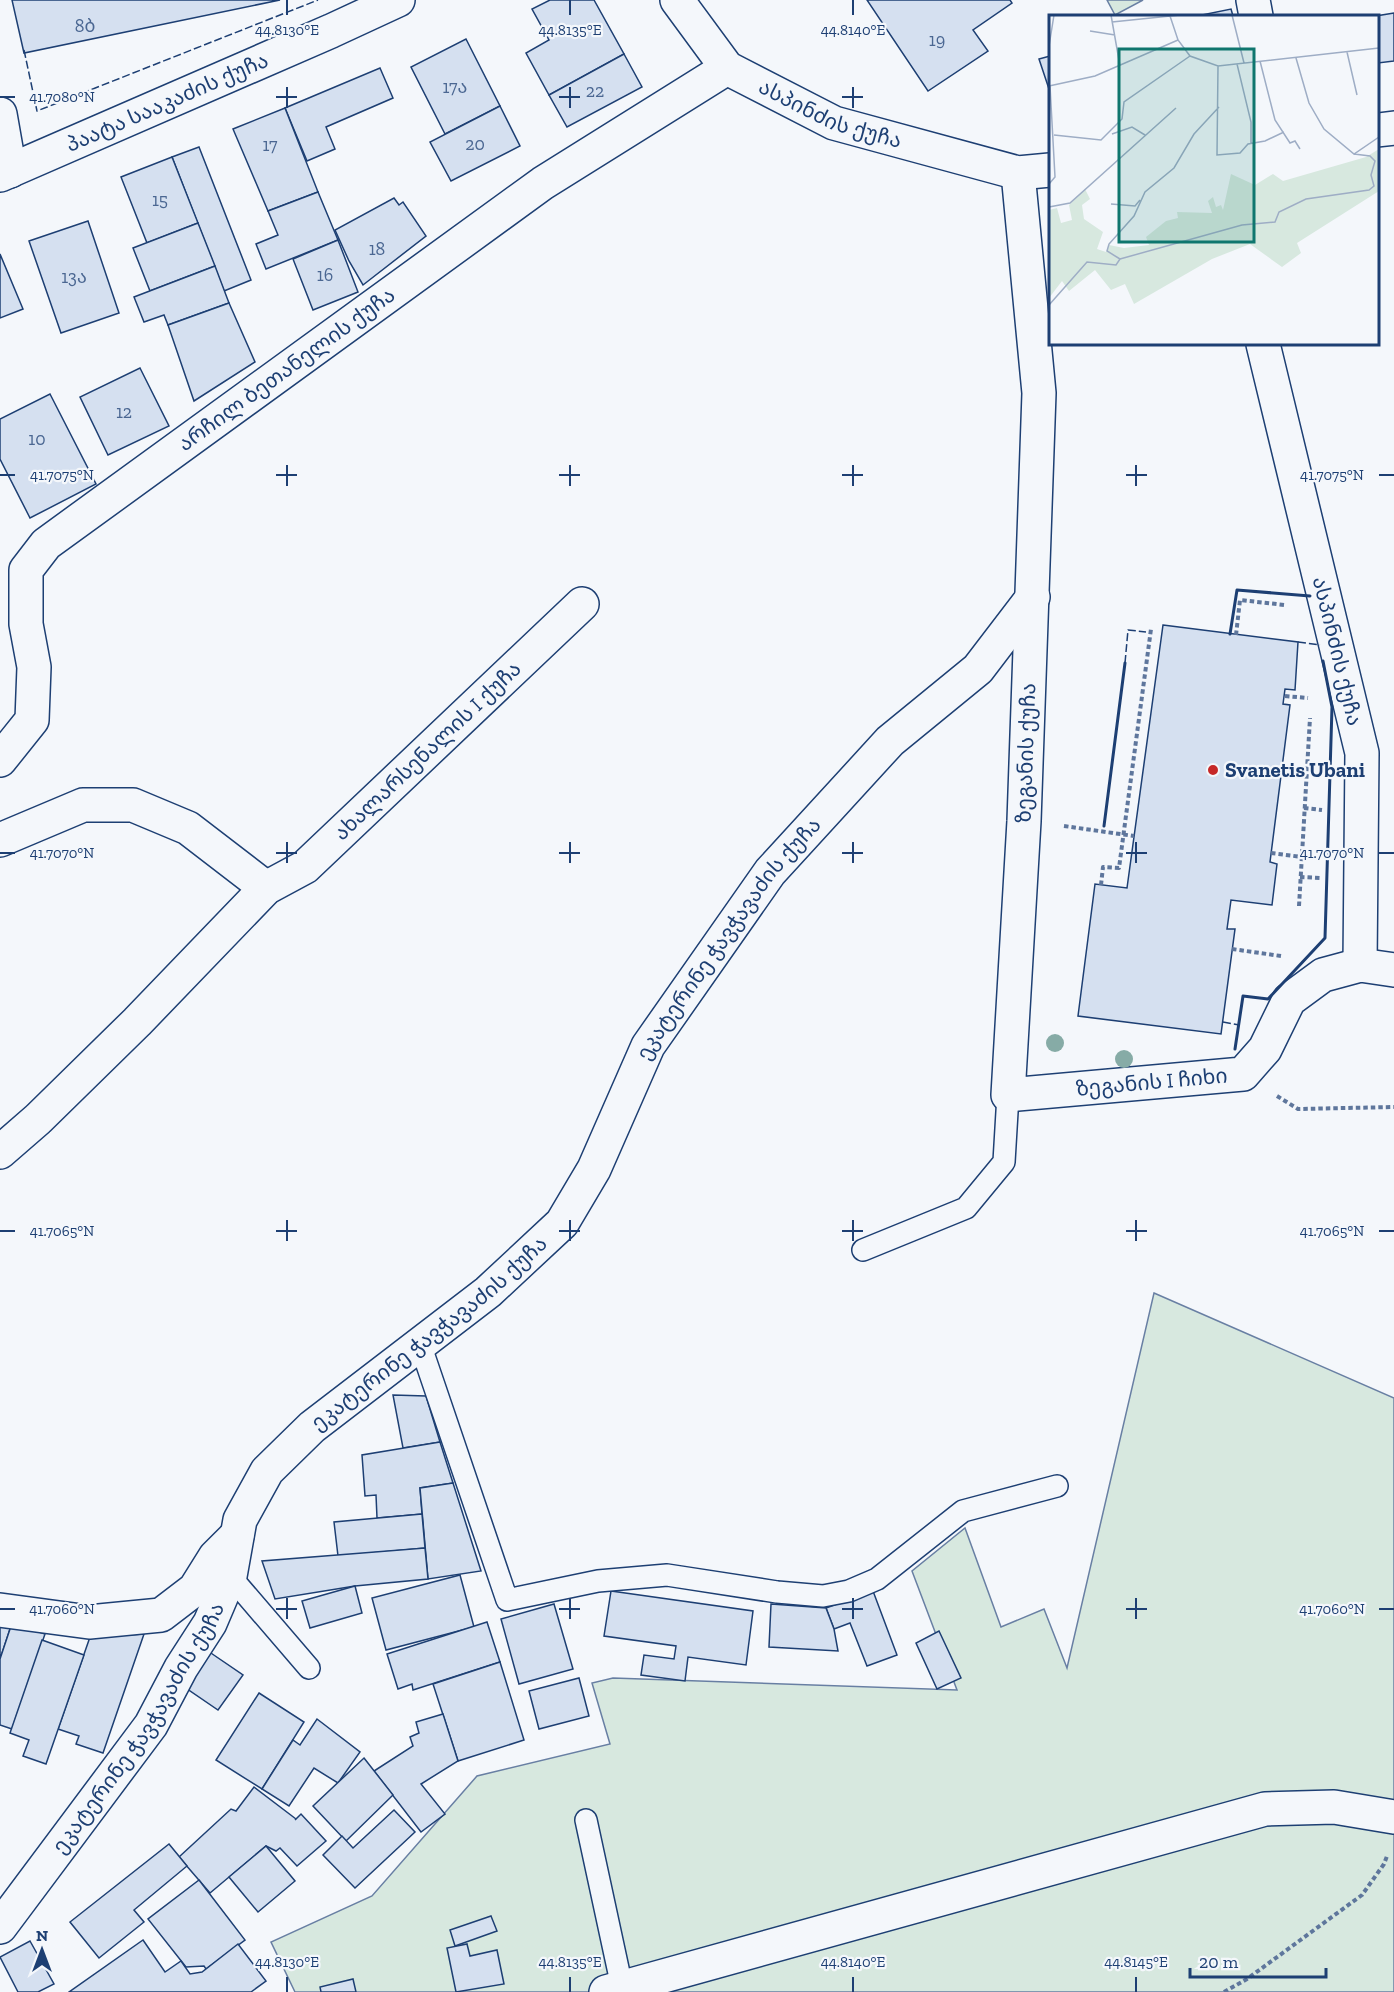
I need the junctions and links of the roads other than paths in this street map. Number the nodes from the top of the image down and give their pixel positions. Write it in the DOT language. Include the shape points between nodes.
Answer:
graph roads {
  1 [pos="398,0"];
  2 [pos="677,0"];
  3 [pos="1252,0"];
  4 [pos="1256,15"];
  5 [pos="727,68"];
  6 [pos="0,114"];
  7 [pos="1394,128"];
  8 [pos="1379,130"];
  9 [pos="1049,170"];
  10 [pos="5,173"];
  11 [pos="1018,173"];
  12 [pos="1263,345"];
  13 [pos="1033,597"];
  14 [pos="582,603"];
  15 [pos="0,760"];
  16 [pos="0,840"];
  17 [pos="266,888"];
  18 [pos="1360,965"];
  19 [pos="1394,970"];
  20 [pos="1008,1095"];
  21 [pos="0,1152"];
  22 [pos="863,1251"];
  23 [pos="420,1344"];
  24 [pos="1058,1486"];
  25 [pos="237,1535"];
  26 [pos="230,1576"];
  27 [pos="0,1610"];
  28 [pos="309,1668"];
  29 [pos="586,1820"];
  30 [pos="1392,1832"];
  31 [pos="0,1926"];
  32 [pos="614,1990"];
  1 -- 10 [label="street, პაატა სააკაძის ქუჩა"];
  2 -- 5 [label="street, ასპინძის ქუჩა"];
  3 -- 4 [label="street"];
  5 -- 11 [label="street, ასპინძის ქუჩა" via="834,123"];
  5 -- 15 [label="street, არჩილ ბეთანელის ქუჩა" via="543,183 46,544 26,570 26,624 34,667 32,720"];
  6 -- 10 [label="street"];
  7 -- 8 [label="street"];
  9 -- 11 [label="street"];
  11 -- 13 [label="street, ზეგანის ქუჩა" via="1039,393"];
  12 -- 18 [label="street, ასპინძის ქუჩა" via="1362,753"];
  13 -- 20 [label="street, ზეგანის ქუჩა"];
  13 -- 23 [label="street, ეკატერინე ჭავჭავაძის ქუჩა" via="978,669 890,741 770,872 648,1046 594,1169 562,1223 488,1292"];
  14 -- 17 [label="street, ახალარსენალის I ქუჩა" via="305,867"];
  16 -- 17 [label="street" via="83,805 133,805 188,828"];
  17 -- 21 [label="street, ახალარსენალის I ქუჩა" via="136,1022"];
  18 -- 19 [label="street"];
  18 -- 20 [label="street, ზეგანის I ჩიხი" via="1323,975 1289,1000 1265,1049 1243,1074"];
  20 -- 22 [label="lane, ზეგანის ქუჩა" via="1004,1162 966,1208"];
  23 -- 24 [label="lane" via="507,1600 598,1581 667,1575 777,1592 823,1596 849,1591 877,1579 963,1511"];
  23 -- 25 [label="street, ეკატერინე ჭავჭავაძის ქუჩა" via="312,1427 267,1471 240,1520"];
  25 -- 26 [label="street, ეკატერინე ჭავჭავაძის ქუჩა"];
  25 -- 27 [label="street" via="215,1557 195,1589 161,1615 89,1622"];
  26 -- 28 [label="lane"];
  26 -- 31 [label="street, ეკატერინე ჭავჭავაძის ქუჩა" via="210,1623 151,1725"];
  29 -- 32 [label="lane"];
  30 -- 32 [label="street" via="1334,1807 1265,1809"];
}
